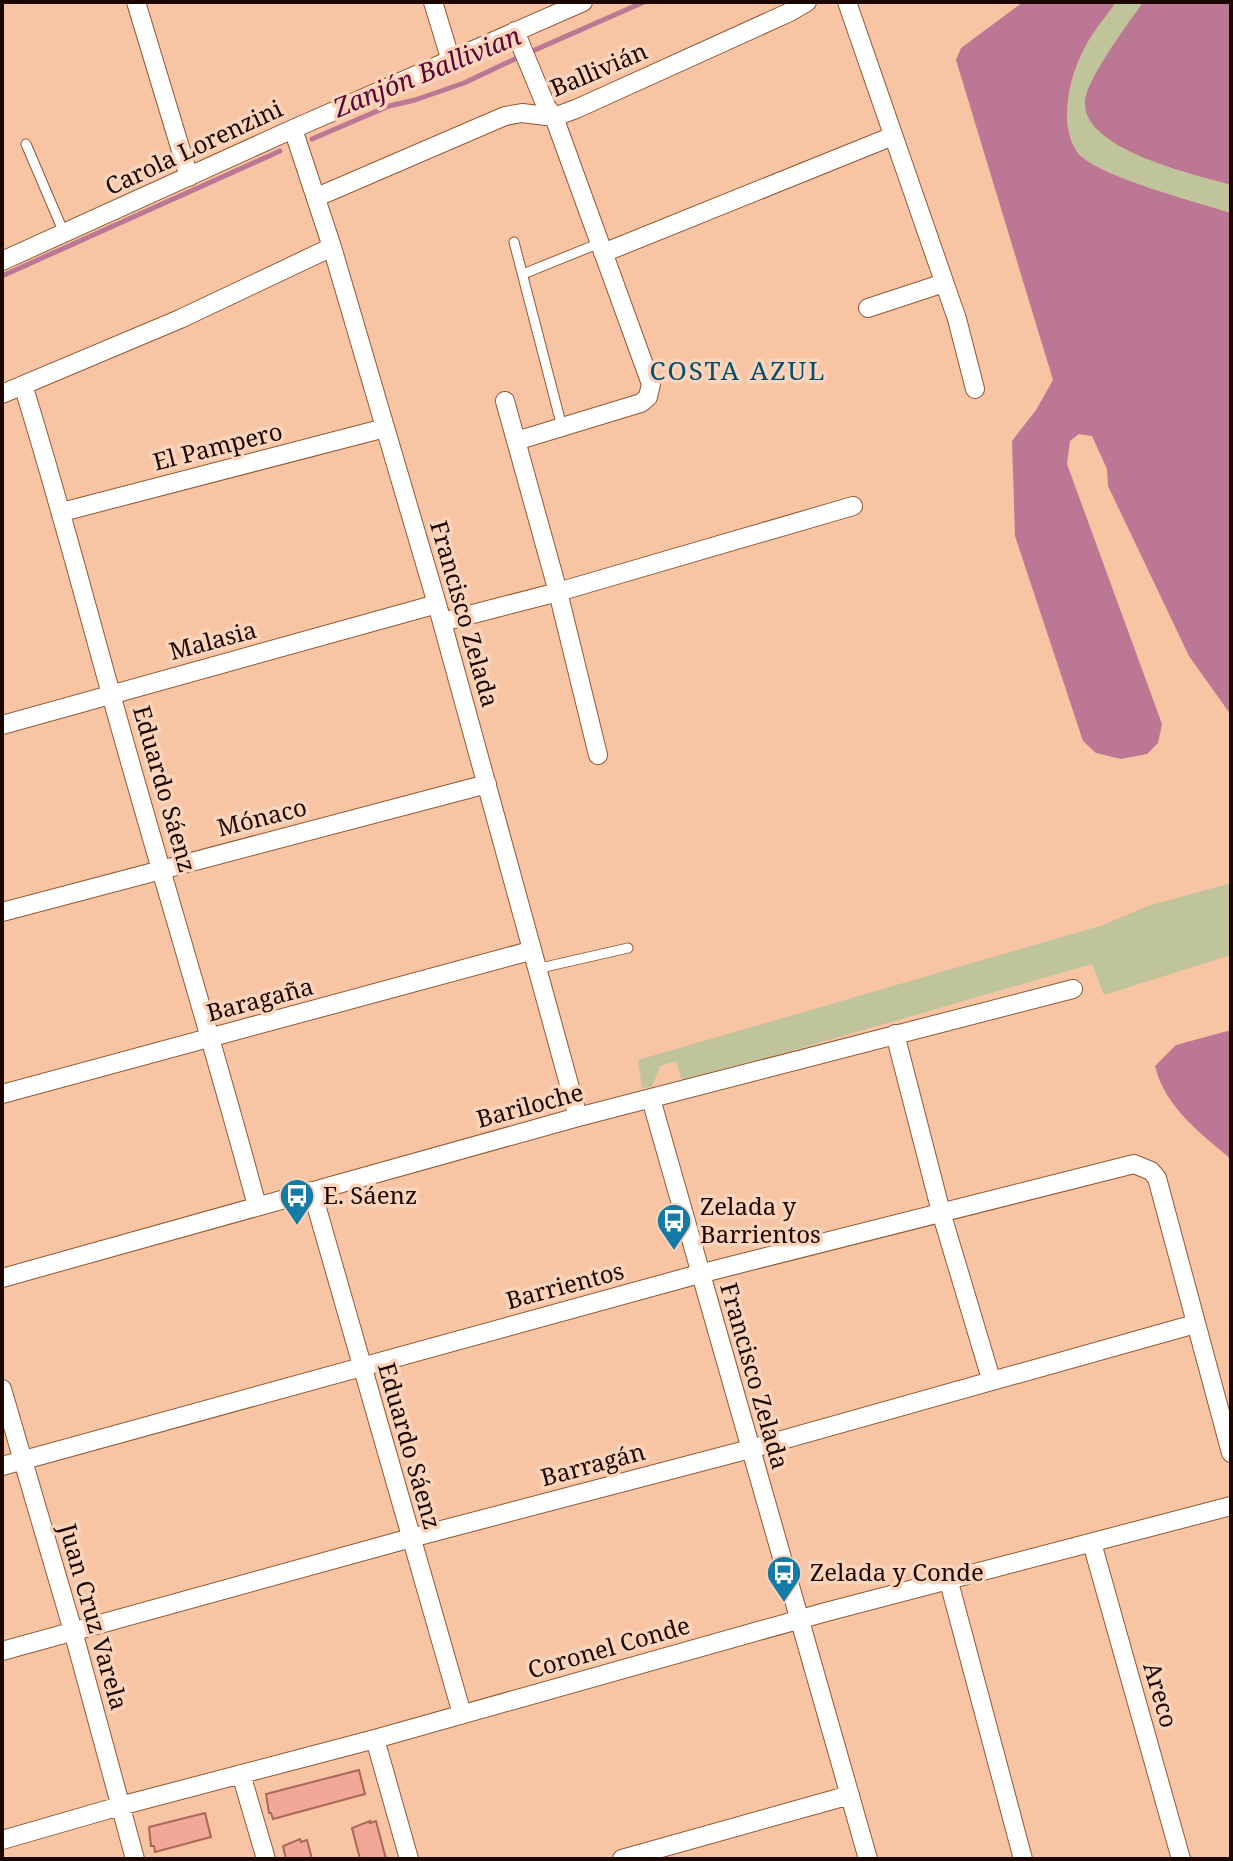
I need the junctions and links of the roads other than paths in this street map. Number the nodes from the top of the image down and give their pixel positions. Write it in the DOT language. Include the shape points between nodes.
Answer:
graph roads {
  1 [pos="136,2"];
  2 [pos="433,2"];
  3 [pos="583,2"];
  4 [pos="807,2"];
  5 [pos="847,2"];
  6 [pos="522,46"];
  7 [pos="451,61"];
  8 [pos="554,117"];
  9 [pos="293,129"];
  10 [pos="893,136"];
  11 [pos="26,144"];
  12 [pos="189,177"];
  13 [pos="317,197"];
  14 [pos="64,233"];
  15 [pos="514,242"];
  16 [pos="332,247"];
  17 [pos="602,248"];
  18 [pos="2,261"];
  19 [pos="523,274"];
  20 [pos="944,283"];
  21 [pos="868,308"];
  22 [pos="23,385"];
  23 [pos="975,389"];
  24 [pos="2,394"];
  25 [pos="505,401"];
  26 [pos="562,427"];
  27 [pos="385,428"];
  28 [pos="516,441"];
  29 [pos="853,506"];
  30 [pos="62,512"];
  31 [pos="558,592"];
  32 [pos="439,613"];
  33 [pos="111,694"];
  34 [pos="2,725"];
  35 [pos="598,755"];
  36 [pos="487,784"];
  37 [pos="162,868"];
  38 [pos="2,912"];
  39 [pos="628,948"];
  40 [pos="533,960"];
  41 [pos="1073,989"];
  42 [pos="895,1034"];
  43 [pos="212,1038"];
  44 [pos="2,1094"];
  45 [pos="651,1099"];
  46 [pos="578,1117"];
  47 [pos="312,1191"];
  48 [pos="257,1206"];
  49 [pos="941,1212"];
  50 [pos="699,1274"];
  51 [pos="2,1278"];
  52 [pos="1195,1324"];
  53 [pos="362,1366"];
  54 [pos="991,1379"];
  55 [pos="2,1389"];
  56 [pos="750,1449"];
  57 [pos="1231,1453"];
  58 [pos="24,1460"];
  59 [pos="2,1466"];
  60 [pos="1231,1506"];
  61 [pos="411,1538"];
  62 [pos="1092,1543"];
  63 [pos="949,1582"];
  64 [pos="800,1620"];
  65 [pos="73,1631"];
  66 [pos="2,1651"];
  67 [pos="462,1714"];
  68 [pos="375,1739"];
  69 [pos="241,1774"];
  70 [pos="850,1795"];
  71 [pos="120,1806"];
  72 [pos="2,1840"];
  73 [pos="135,1859"];
  74 [pos="266,1859"];
  75 [pos="409,1859"];
  76 [pos="622,1859"];
  77 [pos="868,1859"];
  78 [pos="1023,1859"];
  79 [pos="1181,1859"];
  1 -- 12 [label="street"];
  2 -- 7 [label="street"];
  3 -- 6 [label="street, Carola Lorenzini"];
  4 -- 8 [label="street, Ballivián"];
  5 -- 10 [label="street"];
  6 -- 7 [label="street, Carola Lorenzini"];
  6 -- 8 [label="street"];
  7 -- 9 [label="street, Carola Lorenzini"];
  8 -- 13 [label="street, Ballivián" via="505,116"];
  8 -- 17 [label="street"];
  9 -- 12 [label="street, Carola Lorenzini"];
  9 -- 13 [label="street, Francisco Zelada"];
  10 -- 17 [label="street"];
  10 -- 20 [label="street"];
  11 -- 14 [label="lane"];
  12 -- 14 [label="street, Carola Lorenzini"];
  13 -- 16 [label="street, Francisco Zelada"];
  14 -- 18 [label="street, Carola Lorenzini"];
  15 -- 19 [label="lane"];
  16 -- 22 [label="street"];
  16 -- 27 [label="street, Francisco Zelada"];
  17 -- 19 [label="lane"];
  17 -- 26 [label="street" via="651,390 641,403"];
  19 -- 26 [label="lane"];
  20 -- 21 [label="street"];
  20 -- 23 [label="street"];
  22 -- 24 [label="street"];
  22 -- 30 [label="street, Eduardo Sáenz"];
  25 -- 28 [label="street"];
  26 -- 28 [label="street"];
  27 -- 30 [label="street, El Pampero"];
  27 -- 32 [label="street, Francisco Zelada"];
  28 -- 31 [label="street"];
  29 -- 31 [label="street, Malasia"];
  30 -- 33 [label="street, Eduardo Sáenz"];
  31 -- 32 [label="street, Malasia"];
  31 -- 35 [label="street"];
  32 -- 33 [label="street, Malasia"];
  32 -- 36 [label="street, Francisco Zelada"];
  33 -- 34 [label="street, Malasia"];
  33 -- 37 [label="street, Eduardo Sáenz"];
  36 -- 37 [label="street, Mónaco"];
  36 -- 40 [label="street, Francisco Zelada"];
  37 -- 38 [label="street, Mónaco"];
  37 -- 43 [label="street, Eduardo Sáenz"];
  39 -- 40 [label="lane"];
  40 -- 43 [label="street, Baragaña"];
  40 -- 46 [label="street, Francisco Zelada"];
  41 -- 42 [label="street, Bariloche"];
  42 -- 45 [label="street, Bariloche"];
  42 -- 49 [label="street"];
  43 -- 44 [label="street, Baragaña"];
  43 -- 48 [label="street, Eduardo Sáenz"];
  45 -- 46 [label="street, Bariloche"];
  45 -- 50 [label="street, Francisco Zelada"];
  46 -- 47 [label="street, Bariloche"];
  47 -- 48 [label="street, Bariloche"];
  47 -- 53 [label="street, Eduardo Sáenz"];
  48 -- 51 [label="street, Bariloche"];
  49 -- 50 [label="street, Barrientos"];
  49 -- 52 [label="street, Barrientos" via="1126,1165 1143,1166 1157,1178"];
  49 -- 54 [label="street"];
  50 -- 53 [label="street, Barrientos"];
  50 -- 56 [label="street, Francisco Zelada"];
  52 -- 54 [label="street, Barragán"];
  52 -- 57 [label="street"];
  53 -- 58 [label="street, Barrientos"];
  53 -- 61 [label="street, Eduardo Sáenz"];
  54 -- 56 [label="street, Barragán"];
  55 -- 58 [label="street, Juan Cruz Varela"];
  56 -- 61 [label="street, Barragán"];
  56 -- 64 [label="street, Francisco Zelada"];
  58 -- 59 [label="street, Barrientos"];
  58 -- 65 [label="street, Juan Cruz Varela"];
  60 -- 62 [label="street, Coronel Conde"];
  61 -- 65 [label="street, Barragán"];
  61 -- 67 [label="street, Eduardo Sáenz"];
  62 -- 63 [label="street, Coronel Conde"];
  62 -- 79 [label="street, Areco"];
  63 -- 64 [label="street, Coronel Conde"];
  63 -- 78 [label="street"];
  64 -- 67 [label="street, Coronel Conde"];
  64 -- 70 [label="street, Francisco Zelada"];
  65 -- 66 [label="street, Barragán"];
  65 -- 71 [label="street, Juan Cruz Varela"];
  67 -- 68 [label="street, Coronel Conde"];
  68 -- 69 [label="street, Coronel Conde"];
  68 -- 75 [label="street"];
  69 -- 71 [label="street, Coronel Conde"];
  69 -- 74 [label="street"];
  70 -- 76 [label="street"];
  70 -- 77 [label="street, Francisco Zelada"];
  71 -- 72 [label="street, Coronel Conde"];
  71 -- 73 [label="street, Juan Cruz Varela"];
}
